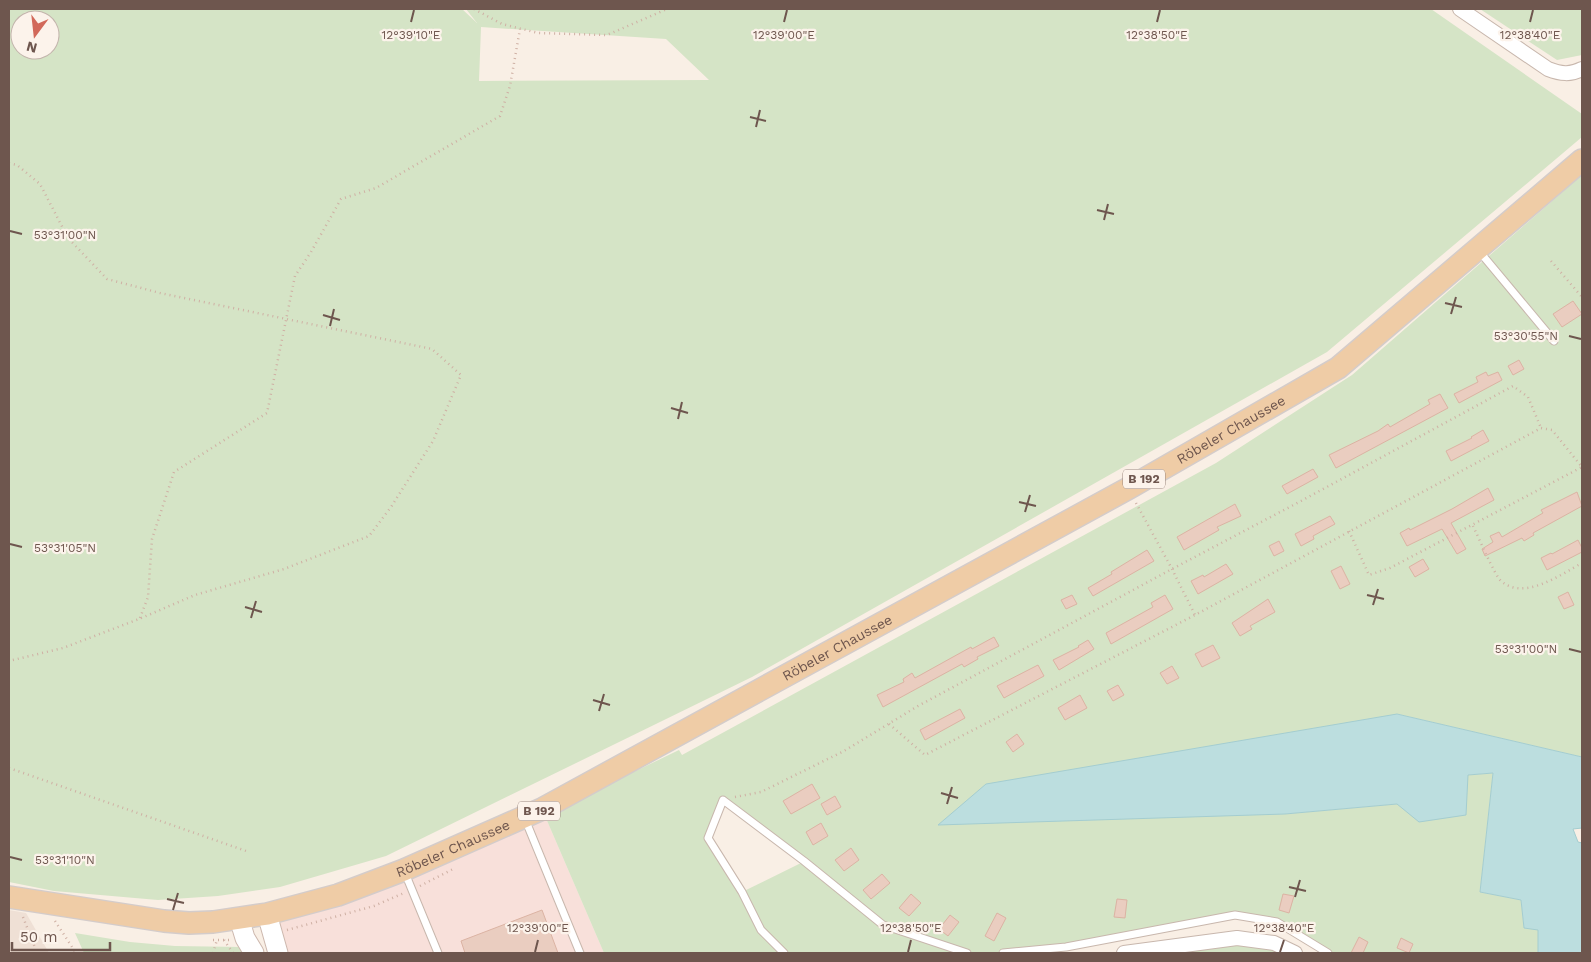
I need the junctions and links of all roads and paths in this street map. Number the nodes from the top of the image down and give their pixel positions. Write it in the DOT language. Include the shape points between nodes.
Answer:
graph roads {
  1 [pos="474,9"];
  2 [pos="668,9"];
  3 [pos="1460,9"];
  4 [pos="520,29"];
  5 [pos="1582,69"];
  6 [pos="1582,160"];
  7 [pos="9,163"];
  8 [pos="1478,249"];
  9 [pos="1551,261"];
  10 [pos="1582,297"];
  11 [pos="286,319"];
  12 [pos="1554,340"];
  13 [pos="1541,428"];
  14 [pos="1582,467"];
  15 [pos="1129,488"];
  16 [pos="1473,526"];
  17 [pos="1349,531"];
  18 [pos="1582,564"];
  19 [pos="1172,569"];
  20 [pos="1195,615"];
  21 [pos="139,619"];
  22 [pos="9,661"];
  23 [pos="888,724"];
  24 [pos="9,768"];
  25 [pos="723,800"];
  26 [pos="524,818"];
  27 [pos="249,852"];
  28 [pos="404,870"];
  29 [pos="9,897"];
  30 [pos="50,903"];
  31 [pos="267,914"];
  32 [pos="23,917"];
  33 [pos="238,918"];
  34 [pos="217,940"];
  35 [pos="224,940"];
  36 [pos="9,951"];
  37 [pos="12,953"];
  38 [pos="37,953"];
  39 [pos="76,953"];
  40 [pos="214,953"];
  41 [pos="232,953"];
  42 [pos="254,953"];
  43 [pos="278,953"];
  44 [pos="438,953"];
  45 [pos="580,953"];
  46 [pos="784,953"];
  47 [pos="967,953"];
  48 [pos="1004,953"];
  49 [pos="1124,953"];
  50 [pos="1295,953"];
  51 [pos="1328,953"];
  1 -- 4 [label="path" via="502,24"];
  2 -- 4 [label="path" via="607,35 538,33"];
  3 -- 5 [label="street" via="1548,69 1563,74"];
  4 -- 11 [label="path" via="510,86 500,116 376,188 341,199 295,276"];
  6 -- 8 [label="main road, Röbeler Chaussee / B 192"];
  7 -- 11 [label="path" via="17,165 40,184 68,238 107,278 160,293"];
  8 -- 12 [label="lane"];
  8 -- 15 [label="main road, Röbeler Chaussee / B 192" via="1338,368"];
  9 -- 10 [label="path"];
  11 -- 21 [label="path" via="267,413 174,472 152,539 148,597"];
  11 -- 21 [label="path" via="432,349 461,375 434,441 369,536 284,569 195,595"];
  13 -- 14 [label="path" via="1552,430"];
  13 -- 17 [label="path"];
  13 -- 19 [label="path" via="1528,397 1513,386"];
  14 -- 16 [label="path"];
  15 -- 19 [label="path"];
  15 -- 26 [label="main road, Röbeler Chaussee / B 192"];
  16 -- 17 [label="path" via="1390,568 1369,575"];
  16 -- 18 [label="path" via="1500,580 1516,589 1533,588"];
  17 -- 20 [label="path"];
  19 -- 20 [label="path"];
  19 -- 23 [label="path"];
  20 -- 23 [label="path" via="925,754"];
  21 -- 22 [label="path" via="63,648"];
  23 -- 25 [label="path" via="844,751 761,792"];
  24 -- 27 [label="path"];
  25 -- 46 [label="lane" via="708,838 742,892 761,930"];
  25 -- 47 [label="lane" via="882,925"];
  26 -- 28 [label="main road, Röbeler Chaussee / B 192"];
  26 -- 45 [label="lane"];
  28 -- 31 [label="main road, Röbeler Chaussee / B 192" via="338,896"];
  28 -- 44 [label="lane"];
  29 -- 30 [label="main road, Röbeler Chaussee / B 192"];
  30 -- 33 [label="main road, Röbeler Chaussee / B 192" via="189,923"];
  30 -- 39 [label="path" via="55,922"];
  31 -- 33 [label="main road, Röbeler Chaussee / B 192"];
  31 -- 43 [label="main road"];
  32 -- 38 [label="path"];
  33 -- 42 [label="main road"];
  34 -- 40 [label="path"];
  35 -- 41 [label="path"];
  36 -- 37 [label="path"];
  48 -- 51 [label="lane" via="1066,947 1235,915 1277,922"];
  49 -- 50 [label="street" via="1237,938 1274,943"];
}
